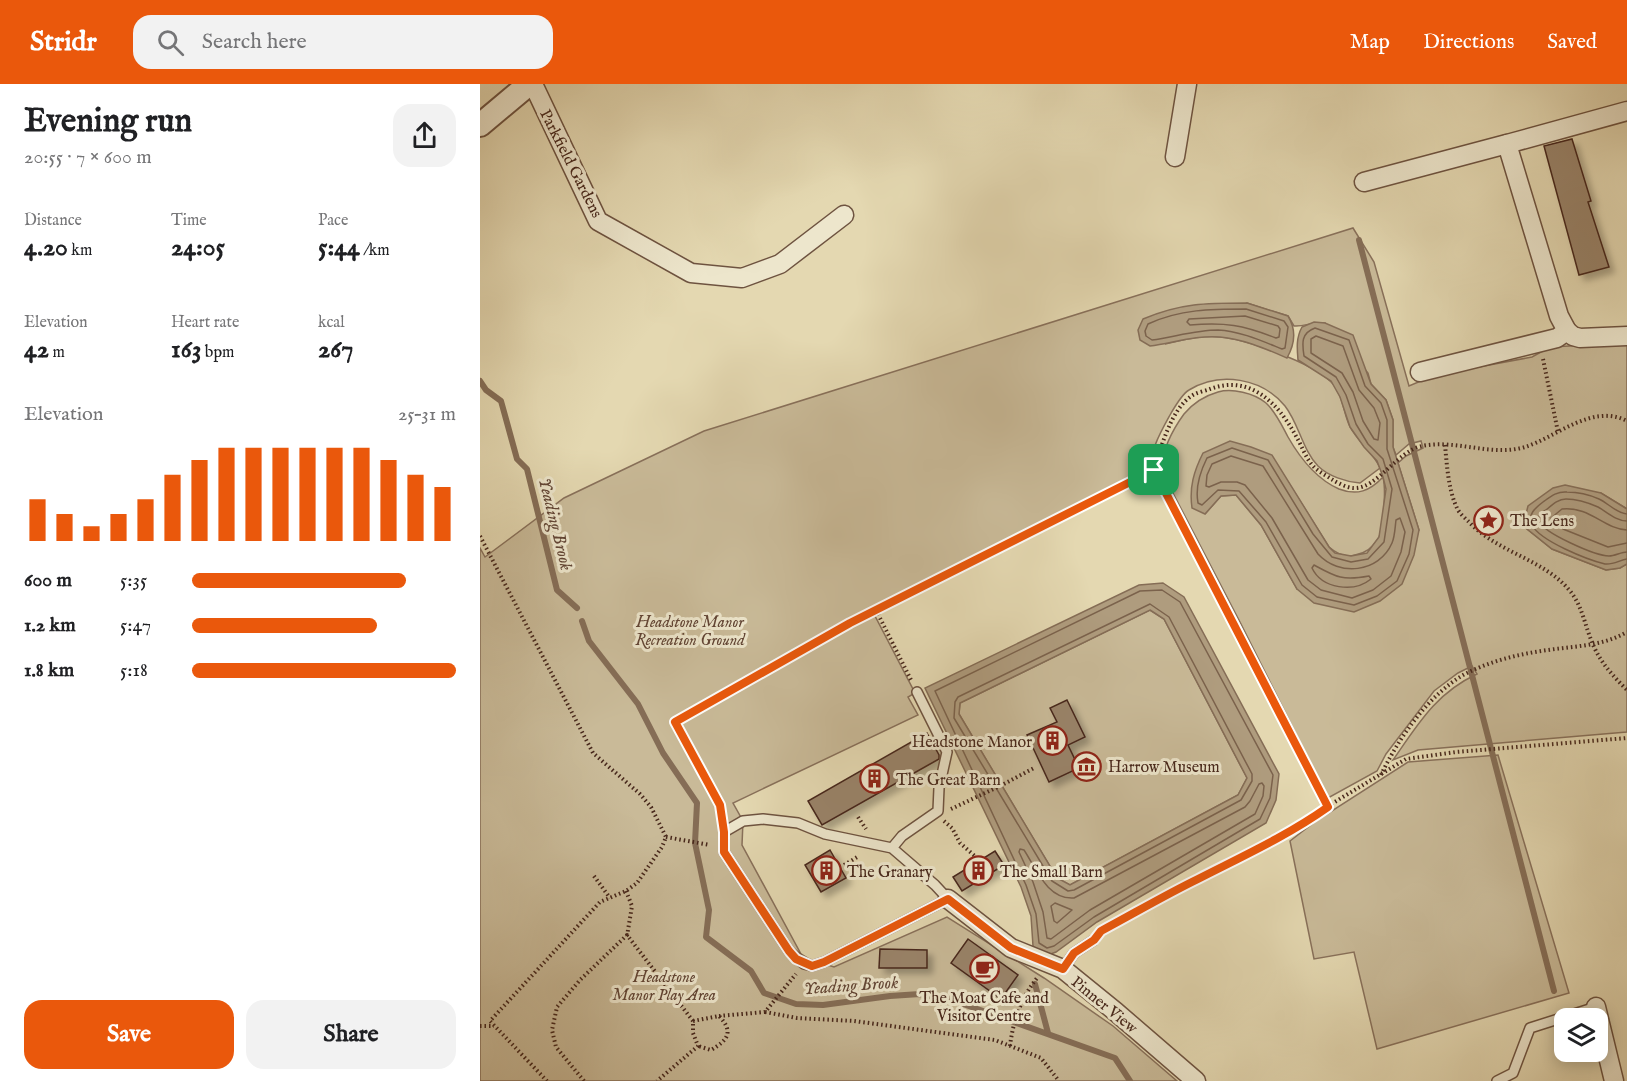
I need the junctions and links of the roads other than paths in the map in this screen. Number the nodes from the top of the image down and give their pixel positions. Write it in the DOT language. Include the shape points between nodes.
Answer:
graph roads {
  1 [pos="531,84"];
  2 [pos="1187,84"];
  3 [pos="1627,111"];
  4 [pos="480,125"];
  5 [pos="1507,144"];
  6 [pos="1175,157"];
  7 [pos="1364,182"];
  8 [pos="844,215"];
  9 [pos="1567,331"];
  10 [pos="1627,336"];
  11 [pos="1420,372"];
  12 [pos="917,692"];
  13 [pos="892,848"];
  14 [pos="948,899"];
  15 [pos="1094,940"];
  16 [pos="1056,967"];
  17 [pos="1596,1007"];
  18 [pos="1196,1081"];
  19 [pos="1497,1081"];
  20 [pos="1614,1081"];
  1 -- 4 [label="street"];
  1 -- 8 [label="street, Parkfield Gardens" via="598,221 691,273 742,278 780,264"];
  2 -- 6 [label="street"];
  3 -- 5 [label="street"];
  5 -- 7 [label="street"];
  5 -- 9 [label="street" via="1559,316"];
  9 -- 10 [label="street" via="1580,338"];
  9 -- 11 [label="street" via="1557,338"];
  12 -- 13 [label="lane" via="947,752 938,811 902,836"];
  13 -- 14 [label="lane"];
  13 -- 14 [label="lane" via="825,834 798,823 764,819 743,821 724,832 724,852 789,951 804,964 824,962"];
  14 -- 16 [label="street, Pinner View" via="1011,948"];
  15 -- 16 [label="lane"];
  16 -- 18 [label="street, Pinner View"];
  17 -- 19 [label="lane" via="1530,1028 1513,1073"];
  17 -- 20 [label="street"];
}
